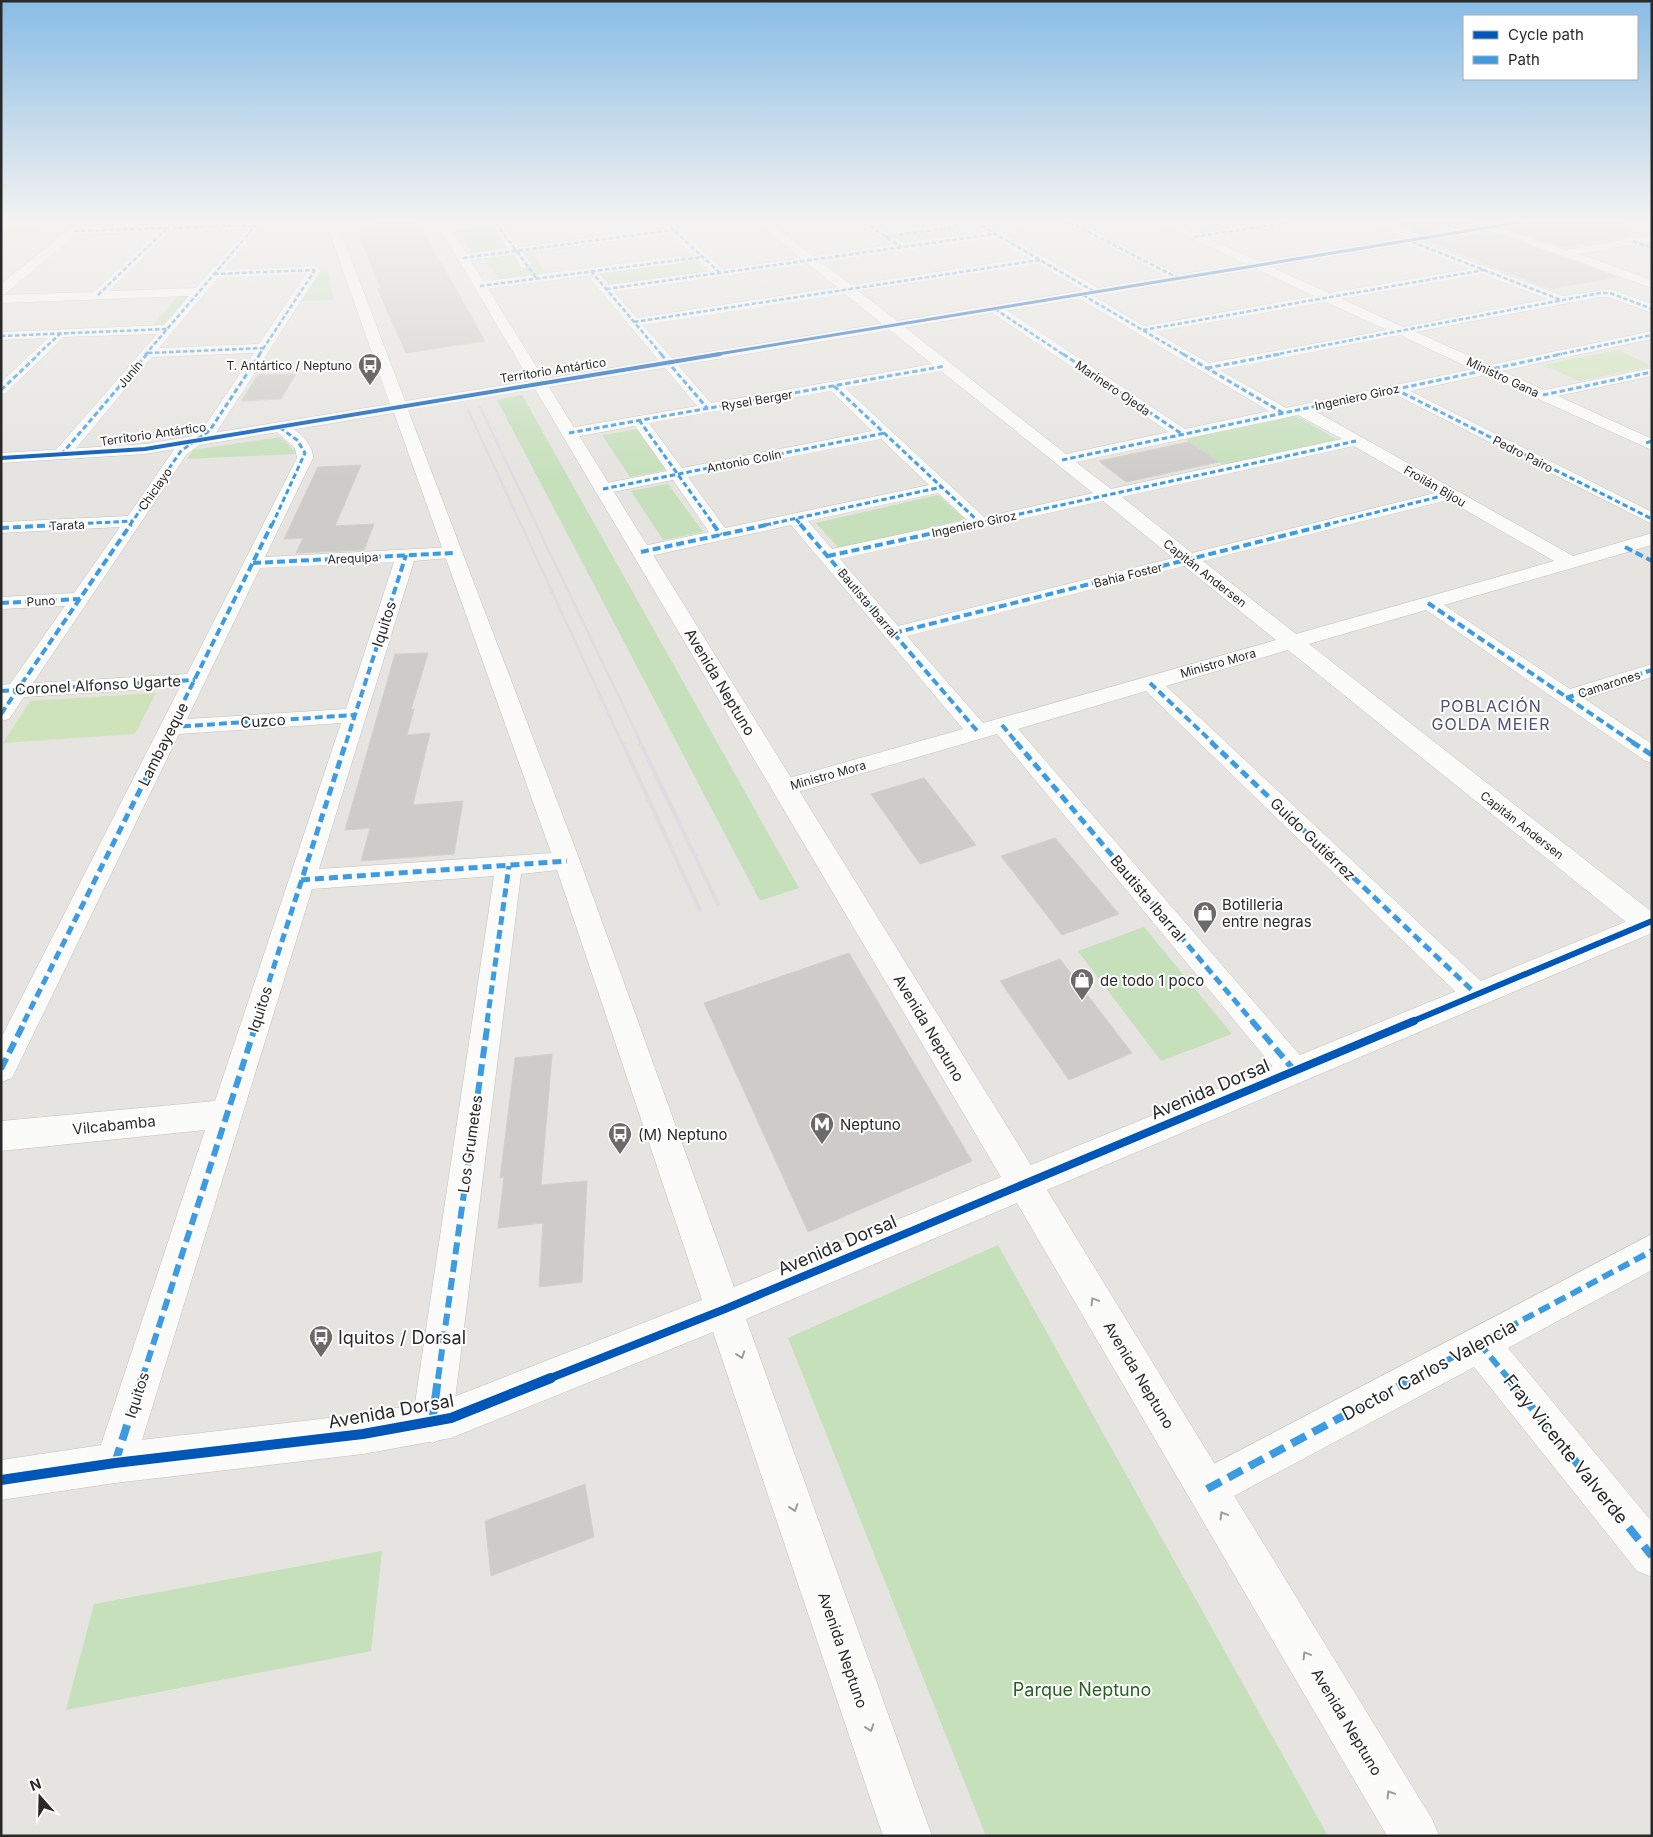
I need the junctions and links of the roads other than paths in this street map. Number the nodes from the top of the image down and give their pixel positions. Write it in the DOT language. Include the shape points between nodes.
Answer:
graph roads {
  1 [pos="185,308"];
  2 [pos="290,308"];
  3 [pos="362,308"];
  4 [pos="493,308"];
  5 [pos="622,308"];
  6 [pos="729,308"];
  7 [pos="871,308"];
  8 [pos="994,308"];
  9 [pos="1109,308"];
  10 [pos="1269,308"];
  11 [pos="1353,308"];
  12 [pos="1522,308"];
  13 [pos="634,322"];
  14 [pos="893,325"];
  15 [pos="167,329"];
  16 [pos="1142,330"];
  17 [pos="1403,331"];
  18 [pos="61,333"];
  19 [pos="1652,335"];
  20 [pos="1,336"];
  21 [pos="264,348"];
  22 [pos="148,353"];
  23 [pos="668,362"];
  24 [pos="945,366"];
  25 [pos="1207,368"];
  26 [pos="1487,370"];
  27 [pos="1652,372"];
  28 [pos="539,384"];
  29 [pos="834,386"];
  30 [pos="1395,389"];
  31 [pos="1,390"];
  32 [pos="1543,395"];
  33 [pos="399,407"];
  34 [pos="707,408"];
  35 [pos="1300,409"];
  36 [pos="1283,413"];
  37 [pos="639,420"];
  38 [pos="279,427"];
  39 [pos="568,433"];
  40 [pos="885,433"];
  41 [pos="1182,434"];
  42 [pos="195,441"];
  43 [pos="1356,441"];
  44 [pos="1650,443"];
  45 [pos="62,455"];
  46 [pos="1,458"];
  47 [pos="1062,460"];
  48 [pos="678,474"];
  49 [pos="942,487"];
  50 [pos="603,489"];
  51 [pos="1450,494"];
  52 [pos="1107,495"];
  53 [pos="796,519"];
  54 [pos="1652,519"];
  55 [pos="133,522"];
  56 [pos="980,523"];
  57 [pos="1,528"];
  58 [pos="721,535"];
  59 [pos="1652,539"];
  60 [pos="1625,547"];
  61 [pos="641,552"];
  62 [pos="453,553"];
  63 [pos="406,556"];
  64 [pos="828,556"];
  65 [pos="1188,560"];
  66 [pos="1652,561"];
  67 [pos="1570,562"];
  68 [pos="253,563"];
  69 [pos="80,599"];
  70 [pos="1,603"];
  71 [pos="1428,603"];
  72 [pos="894,633"];
  73 [pos="1292,642"];
  74 [pos="1652,670"];
  75 [pos="195,680"];
  76 [pos="1150,683"];
  77 [pos="9,691"];
  78 [pos="1566,698"];
  79 [pos="1,714"];
  80 [pos="355,715"];
  81 [pos="172,727"];
  82 [pos="990,729"];
  83 [pos="1652,755"];
  84 [pos="784,788"];
  85 [pos="567,861"];
  86 [pos="509,866"];
  87 [pos="301,880"];
  88 [pos="1649,922"];
  89 [pos="1476,994"];
  90 [pos="1,1069"];
  91 [pos="1294,1070"];
  92 [pos="227,1114"];
  93 [pos="1,1136"];
  94 [pos="1024,1184"];
  95 [pos="1652,1251"];
  96 [pos="724,1309"];
  97 [pos="1479,1343"];
  98 [pos="432,1423"];
  99 [pos="115,1463"];
  100 [pos="1,1480"];
  101 [pos="1207,1489"];
  102 [pos="1652,1556"];
  103 [pos="908,1836"];
  104 [pos="1415,1836"];
  1 -- 15 [label="street, Junín"];
  2 -- 21 [label="street, Chiclayo"];
  3 -- 33 [label="street, Avenida Neptuno"];
  4 -- 28 [label="street, Avenida Neptuno"];
  5 -- 13 [label="street"];
  6 -- 13 [label="street"];
  7 -- 14 [label="street, Capitán Andersen"];
  8 -- 14 [label="street, Territorio Antártico"];
  8 -- 41 [label="street, Marinero Ojeda"];
  9 -- 16 [label="street"];
  10 -- 16 [label="street"];
  11 -- 17 [label="street, Ministro Gana"];
  12 -- 17 [label="street"];
  13 -- 23 [label="street"];
  14 -- 23 [label="street, Territorio Antártico"];
  14 -- 24 [label="street, Capitán Andersen"];
  15 -- 18 [label="street"];
  15 -- 22 [label="street, Junín"];
  16 -- 25 [label="street"];
  17 -- 25 [label="street"];
  17 -- 26 [label="street, Ministro Gana"];
  18 -- 20 [label="street"];
  18 -- 31 [label="street"];
  19 -- 26 [label="street, Ingeniero Giroz"];
  21 -- 22 [label="street"];
  21 -- 42 [label="street, Chiclayo" via="210,430"];
  22 -- 45 [label="street, Junín"];
  23 -- 28 [label="street, Territorio Antártico"];
  23 -- 34 [label="street"];
  24 -- 29 [label="street, Rysel Berger"];
  24 -- 47 [label="street, Capitán Andersen"];
  25 -- 36 [label="street"];
  26 -- 30 [label="street, Ingeniero Giroz"];
  26 -- 32 [label="street, Ministro Gana"];
  27 -- 32 [label="street"];
  28 -- 33 [label="street, Territorio Antártico"];
  28 -- 39 [label="street, Avenida Neptuno"];
  29 -- 34 [label="street, Rysel Berger"];
  29 -- 40 [label="street"];
  30 -- 35 [label="street, Ingeniero Giroz"];
  30 -- 54 [label="street, Pedro Pairo"];
  32 -- 44 [label="street, Ministro Gana"];
  33 -- 38 [label="street, Territorio Antártico"];
  33 -- 62 [label="street, Avenida Neptuno"];
  34 -- 37 [label="street, Rysel Berger"];
  35 -- 36 [label="street, Ingeniero Giroz"];
  35 -- 43 [label="street, Froilán Bijou"];
  36 -- 41 [label="street, Ingeniero Giroz"];
  37 -- 39 [label="street, Rysel Berger"];
  37 -- 48 [label="street"];
  38 -- 42 [label="street, Territorio Antártico"];
  38 -- 68 [label="street, Lambayeque" via="304,447 306,455"];
  39 -- 50 [label="street, Avenida Neptuno"];
  40 -- 48 [label="street, Antonio Colín"];
  40 -- 49 [label="street"];
  41 -- 47 [label="street, Ingeniero Giroz"];
  42 -- 45 [label="street, Territorio Antártico" via="129,451"];
  42 -- 55 [label="street, Chiclayo" via="181,451"];
  43 -- 51 [label="street, Froilán Bijou"];
  43 -- 52 [label="street, Ingeniero Giroz"];
  45 -- 46 [label="street, Territorio Antártico"];
  47 -- 52 [label="street, Capitán Andersen"];
  48 -- 50 [label="street, Antonio Colín"];
  48 -- 58 [label="street"];
  49 -- 53 [label="street"];
  49 -- 56 [label="street"];
  50 -- 61 [label="street, Avenida Neptuno"];
  51 -- 65 [label="street, Bahía Foster"];
  51 -- 67 [label="street, Froilán Bijou"];
  52 -- 56 [label="street, Ingeniero Giroz"];
  52 -- 65 [label="street, Capitán Andersen"];
  53 -- 58 [label="street"];
  53 -- 64 [label="street, Bautista Ibarral"];
  55 -- 57 [label="street, Tarata"];
  55 -- 69 [label="street, Chiclayo"];
  56 -- 64 [label="street, Ingeniero Giroz"];
  58 -- 61 [label="street"];
  59 -- 60 [label="street, Ministro Mora"];
  60 -- 66 [label="street"];
  60 -- 67 [label="street, Ministro Mora"];
  61 -- 84 [label="street, Avenida Neptuno"];
  62 -- 63 [label="street, Arequipa"];
  62 -- 85 [label="street, Avenida Neptuno"];
  63 -- 68 [label="street, Arequipa"];
  63 -- 80 [label="street, Iquitos"];
  64 -- 72 [label="street, Bautista Ibarral"];
  65 -- 72 [label="street, Bahía Foster"];
  65 -- 73 [label="street, Capitán Andersen"];
  67 -- 71 [label="street, Ministro Mora"];
  68 -- 75 [label="street, Lambayeque"];
  69 -- 70 [label="street, Puno"];
  69 -- 77 [label="street, Chiclayo"];
  71 -- 73 [label="street, Ministro Mora"];
  71 -- 78 [label="street"];
  72 -- 82 [label="street, Bautista Ibarral"];
  73 -- 76 [label="street, Ministro Mora"];
  73 -- 88 [label="street, Capitán Andersen"];
  74 -- 78 [label="street, Camarones"];
  75 -- 77 [label="street, Coronel Alfonso Ugarte"];
  75 -- 81 [label="street, Lambayeque"];
  76 -- 82 [label="street, Ministro Mora"];
  76 -- 89 [label="street, Guido Gutiérrez"];
  77 -- 79 [label="street, Chiclayo"];
  78 -- 83 [label="street"];
  80 -- 81 [label="street, Cuzco"];
  80 -- 87 [label="street, Iquitos"];
  81 -- 90 [label="street, Lambayeque"];
  82 -- 84 [label="street, Ministro Mora"];
  82 -- 91 [label="street, Bautista Ibarral"];
  84 -- 94 [label="street, Avenida Neptuno"];
  85 -- 86 [label="street"];
  85 -- 96 [label="street, Avenida Neptuno"];
  86 -- 87 [label="street"];
  86 -- 98 [label="street, Los Grumetes"];
  87 -- 92 [label="street, Iquitos"];
  88 -- 89 [label="street, Avenida Dorsal"];
  89 -- 91 [label="street, Avenida Dorsal"];
  91 -- 94 [label="street, Avenida Dorsal"];
  92 -- 93 [label="street, Vilcabamba"];
  92 -- 99 [label="street, Iquitos"];
  94 -- 96 [label="street, Avenida Dorsal"];
  101 -- 94 [label="street, Avenida Neptuno, one-way"];
  95 -- 97 [label="street, Doctor Carlos Valencia"];
  96 -- 98 [label="street, Avenida Dorsal" via="538,1385"];
  96 -- 103 [label="street, Avenida Neptuno, one-way"];
  97 -- 101 [label="street, Doctor Carlos Valencia"];
  97 -- 102 [label="street, Fray Vicente Valverde"];
  98 -- 99 [label="street, Avenida Dorsal"];
  99 -- 100 [label="street, Avenida Dorsal"];
  104 -- 101 [label="street, Avenida Neptuno, one-way"];
}
